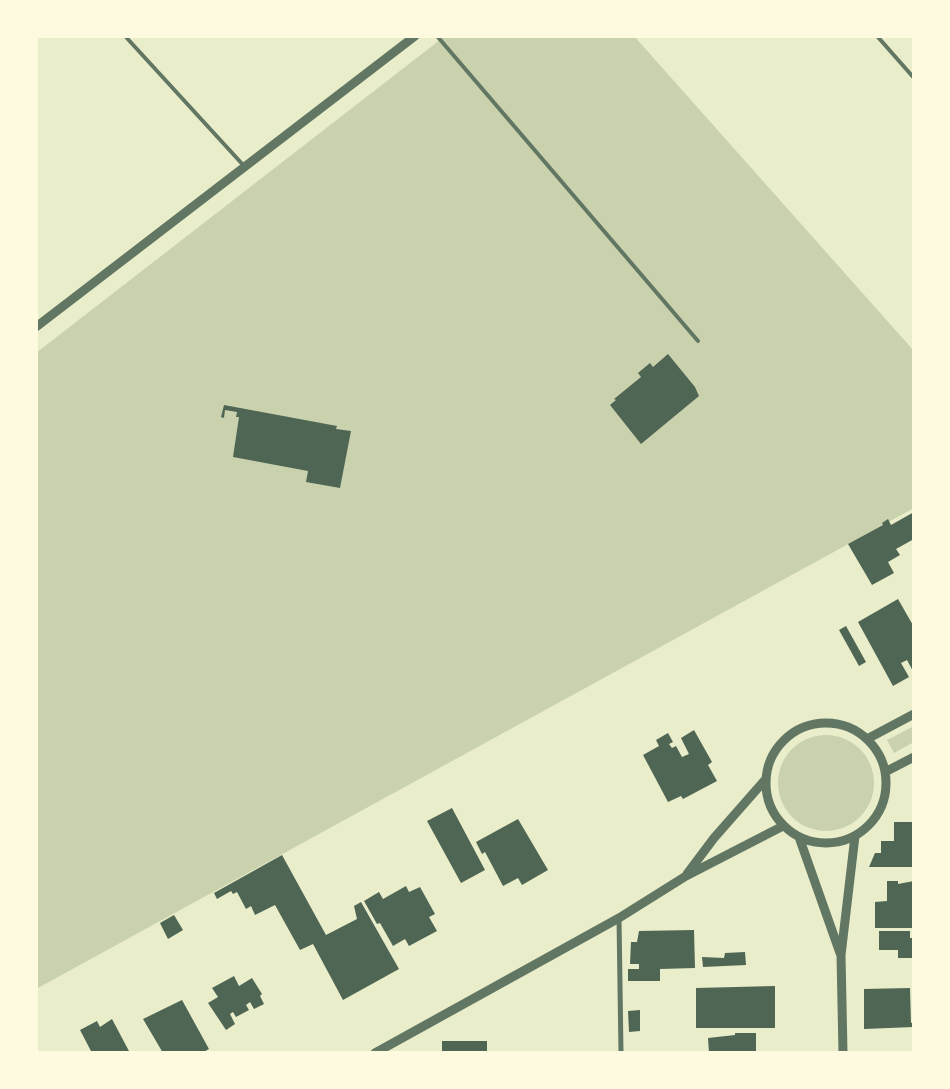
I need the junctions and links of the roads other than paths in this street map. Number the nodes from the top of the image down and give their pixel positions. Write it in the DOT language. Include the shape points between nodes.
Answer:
graph roads {
  1 [pos="125,36"];
  2 [pos="415,36"];
  3 [pos="437,36"];
  4 [pos="876,36"];
  5 [pos="914,78"];
  6 [pos="245,167"];
  7 [pos="36,327"];
  8 [pos="698,341"];
  9 [pos="914,714"];
  10 [pos="867,739"];
  11 [pos="914,757"];
  12 [pos="886,772"];
  13 [pos="765,780"];
  14 [pos="783,826"];
  15 [pos="855,836"];
  16 [pos="799,838"];
  17 [pos="686,876"];
  18 [pos="619,918"];
  19 [pos="841,955"];
  20 [pos="375,1053"];
  21 [pos="621,1053"];
  22 [pos="843,1053"];
  1 -- 6 [label="lane"];
  2 -- 6 [label="street"];
  3 -- 8 [label="lane"];
  4 -- 5 [label="lane"];
  6 -- 7 [label="street"];
  9 -- 10 [label="street"];
  10 -- 12 [label="street" via="879,754"];
  10 -- 13 [label="street" via="851,728 832,723 812,724 779,744 769,761"];
  11 -- 12 [label="street"];
  12 -- 15 [label="street" via="886,791 881,809 870,825"];
  13 -- 14 [label="street" via="769,805"];
  13 -- 17 [label="street" via="714,838"];
  14 -- 16 [label="street"];
  14 -- 17 [label="street"];
  15 -- 16 [label="street" via="837,842 818,843"];
  15 -- 19 [label="street"];
  16 -- 19 [label="street"];
  17 -- 18 [label="street"];
  18 -- 20 [label="street"];
  18 -- 21 [label="street"];
  19 -- 22 [label="street"];
}
